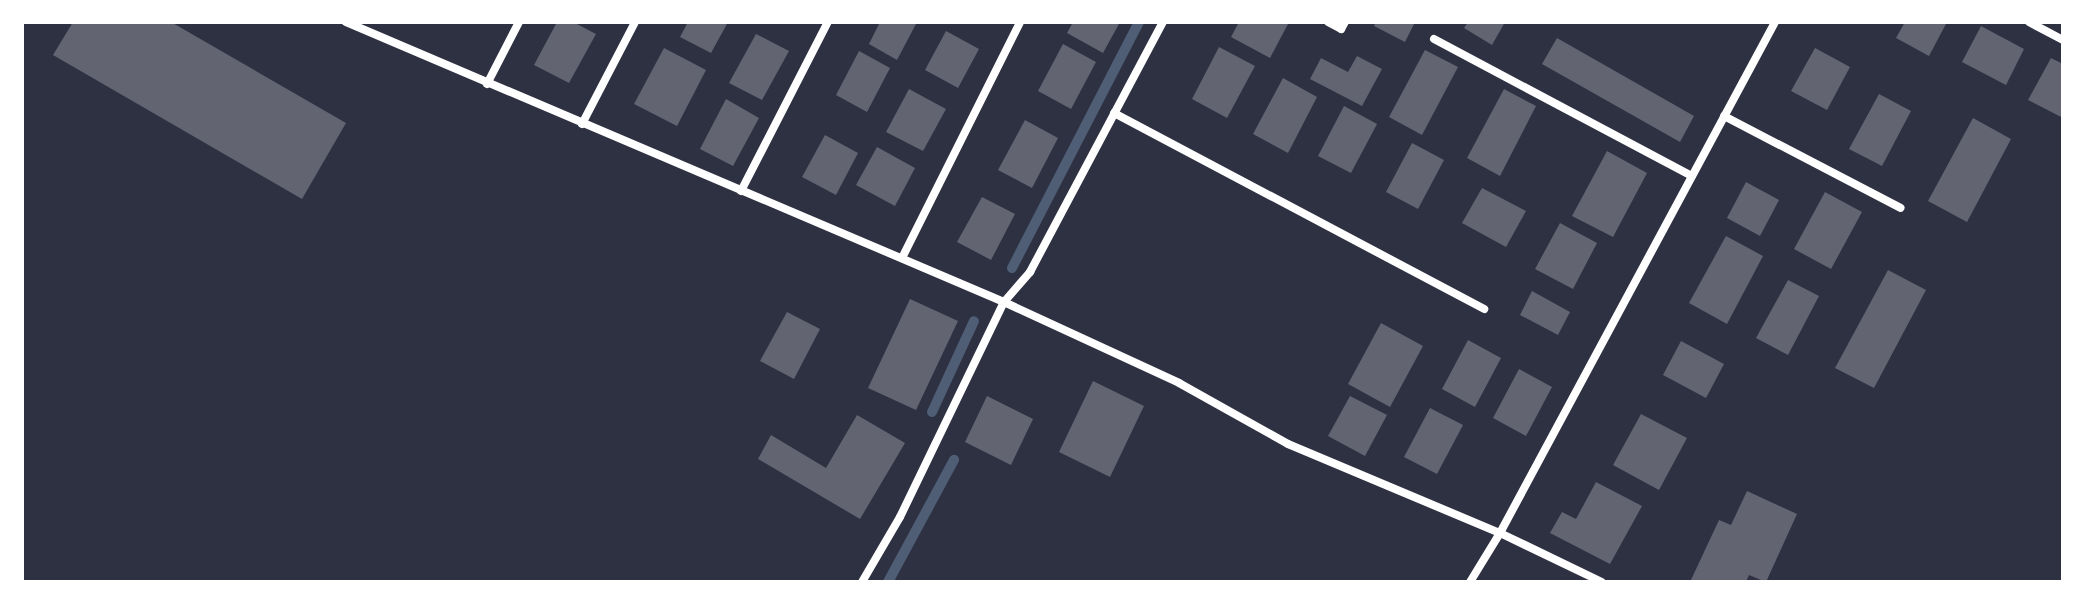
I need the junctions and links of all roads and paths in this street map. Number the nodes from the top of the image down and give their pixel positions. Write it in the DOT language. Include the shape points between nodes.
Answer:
graph roads {
  1 [pos="346,22"];
  2 [pos="519,22"];
  3 [pos="635,22"];
  4 [pos="828,22"];
  5 [pos="1020,22"];
  6 [pos="1163,22"];
  7 [pos="1328,22"];
  8 [pos="1345,22"];
  9 [pos="1775,22"];
  10 [pos="2029,22"];
  11 [pos="1434,39"];
  12 [pos="2063,40"];
  13 [pos="487,84"];
  14 [pos="1114,113"];
  15 [pos="1724,116"];
  16 [pos="582,124"];
  17 [pos="1692,176"];
  18 [pos="741,191"];
  19 [pos="1901,208"];
  20 [pos="902,258"];
  21 [pos="1004,302"];
  22 [pos="1484,309"];
  23 [pos="1500,533"];
  24 [pos="862,582"];
  25 [pos="1470,582"];
  26 [pos="1602,582"];
  1 -- 13 [label="street"];
  2 -- 13 [label="street"];
  3 -- 16 [label="street"];
  4 -- 18 [label="street"];
  5 -- 20 [label="street"];
  6 -- 14 [label="street"];
  7 -- 8 [label="street" via="1341,29"];
  9 -- 15 [label="street"];
  10 -- 12 [label="street"];
  11 -- 17 [label="street"];
  13 -- 16 [label="street"];
  14 -- 21 [label="street" via="1030,272"];
  14 -- 22 [label="street"];
  15 -- 17 [label="street"];
  15 -- 19 [label="street"];
  16 -- 18 [label="street"];
  17 -- 23 [label="street"];
  18 -- 20 [label="street"];
  20 -- 21 [label="street"];
  21 -- 23 [label="street" via="1179,383 1288,444"];
  21 -- 24 [label="street" via="900,517"];
  23 -- 25 [label="street"];
  23 -- 26 [label="street"];
}
